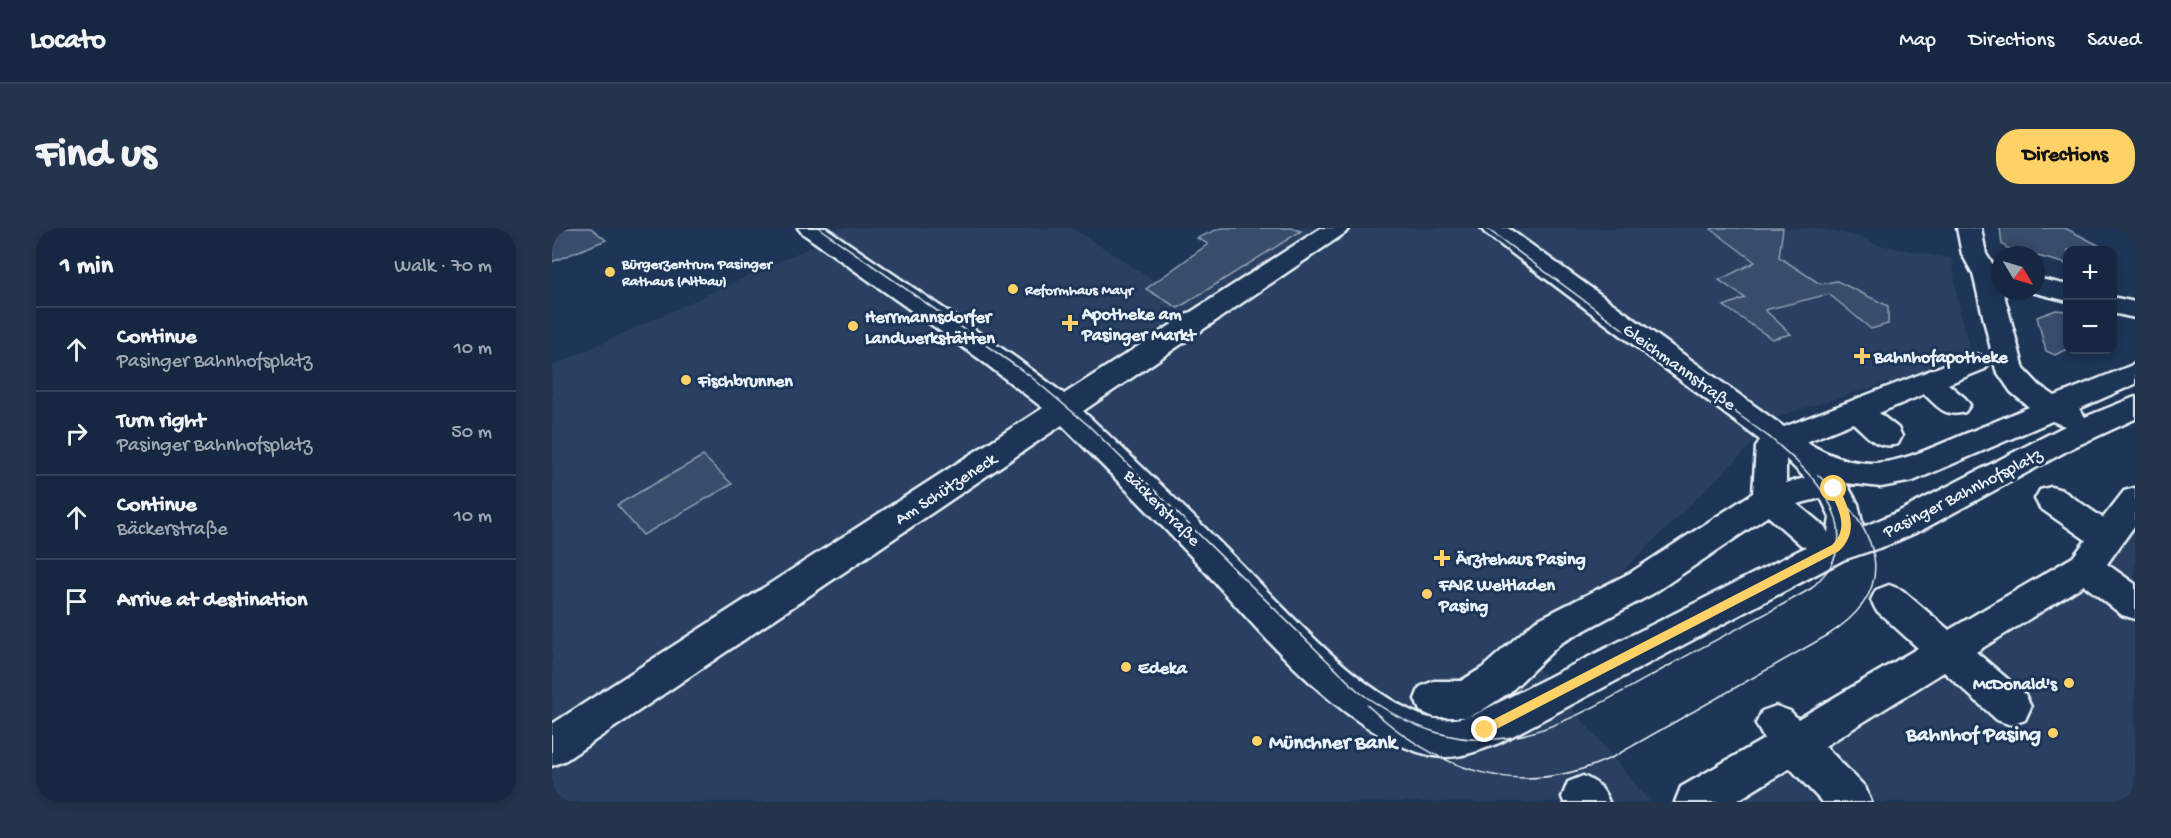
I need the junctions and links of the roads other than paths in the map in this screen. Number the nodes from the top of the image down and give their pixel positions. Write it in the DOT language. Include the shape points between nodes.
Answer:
graph roads {
  1 [pos="810,228"];
  2 [pos="1337,228"];
  3 [pos="1493,228"];
  4 [pos="1969,228"];
  5 [pos="1991,273"];
  6 [pos="2045,288"];
  7 [pos="2063,292"];
  8 [pos="1998,300"];
  9 [pos="2117,305"];
  10 [pos="2135,310"];
  11 [pos="1975,363"];
  12 [pos="2135,373"];
  13 [pos="1927,382"];
  14 [pos="1955,405"];
  15 [pos="2135,407"];
  16 [pos="2052,409"];
  17 [pos="1063,410"];
  18 [pos="1856,410"];
  19 [pos="2090,427"];
  20 [pos="1887,436"];
  21 [pos="1785,443"];
  22 [pos="1879,475"];
  23 [pos="1814,488"];
  24 [pos="1769,499"];
  25 [pos="2051,499"];
  26 [pos="2117,528"];
  27 [pos="1822,543"];
  28 [pos="1889,600"];
  29 [pos="2135,604"];
  30 [pos="1948,650"];
  31 [pos="1445,688"];
  32 [pos="1508,695"];
  33 [pos="2011,707"];
  34 [pos="1785,734"];
  35 [pos="552,747"];
  36 [pos="1696,802"];
  37 [pos="1850,802"];
  1 -- 17 [label="street, Bäckerstraße" via="989,351"];
  2 -- 17 [label="street, Am Schützeneck"];
  3 -- 21 [label="street, Gleichmannstraße"];
  4 -- 5 [label="street" via="1974,254"];
  6 -- 7 [label="street"];
  8 -- 16 [label="street" via="2010,369 2024,387"];
  9 -- 10 [label="street"];
  11 -- 13 [label="street"];
  12 -- 16 [label="street, Pasinger Bahnhofsplatz"];
  13 -- 14 [label="street"];
  13 -- 18 [label="street"];
  15 -- 19 [label="street, Pasinger Bahnhofsplatz"];
  16 -- 19 [label="street"];
  16 -- 22 [label="street, Pasinger Bahnhofsplatz" via="1913,470"];
  17 -- 32 [label="street, Bäckerstraße" via="1265,613 1374,709 1419,734 1451,740 1479,732"];
  17 -- 35 [label="street, Am Schützeneck"];
  18 -- 20 [label="street"];
  18 -- 21 [label="street"];
  19 -- 27 [label="street, Pasinger Bahnhofsplatz" via="1876,536"];
  21 -- 22 [label="street, Gleichmannstraße" via="1830,467"];
  21 -- 24 [label="street"];
  21 -- 27 [label="street, Pasinger Bahnhofsplatz" via="1827,480 1843,506 1847,530 1842,542"];
  23 -- 24 [label="street, Pasinger Bahnhofsplatz"];
  24 -- 27 [label="street"];
  24 -- 32 [label="street, Pasinger Bahnhofsplatz" via="1642,583 1548,632"];
  25 -- 26 [label="street"];
  26 -- 29 [label="street"];
  26 -- 30 [label="street"];
  27 -- 32 [label="street, Pasinger Bahnhofsplatz"];
  28 -- 30 [label="street"];
  30 -- 33 [label="street"];
  30 -- 34 [label="street"];
  31 -- 32 [label="street, Pasinger Bahnhofsplatz" via="1467,699"];
  34 -- 36 [label="street"];
  34 -- 37 [label="street"];
}
